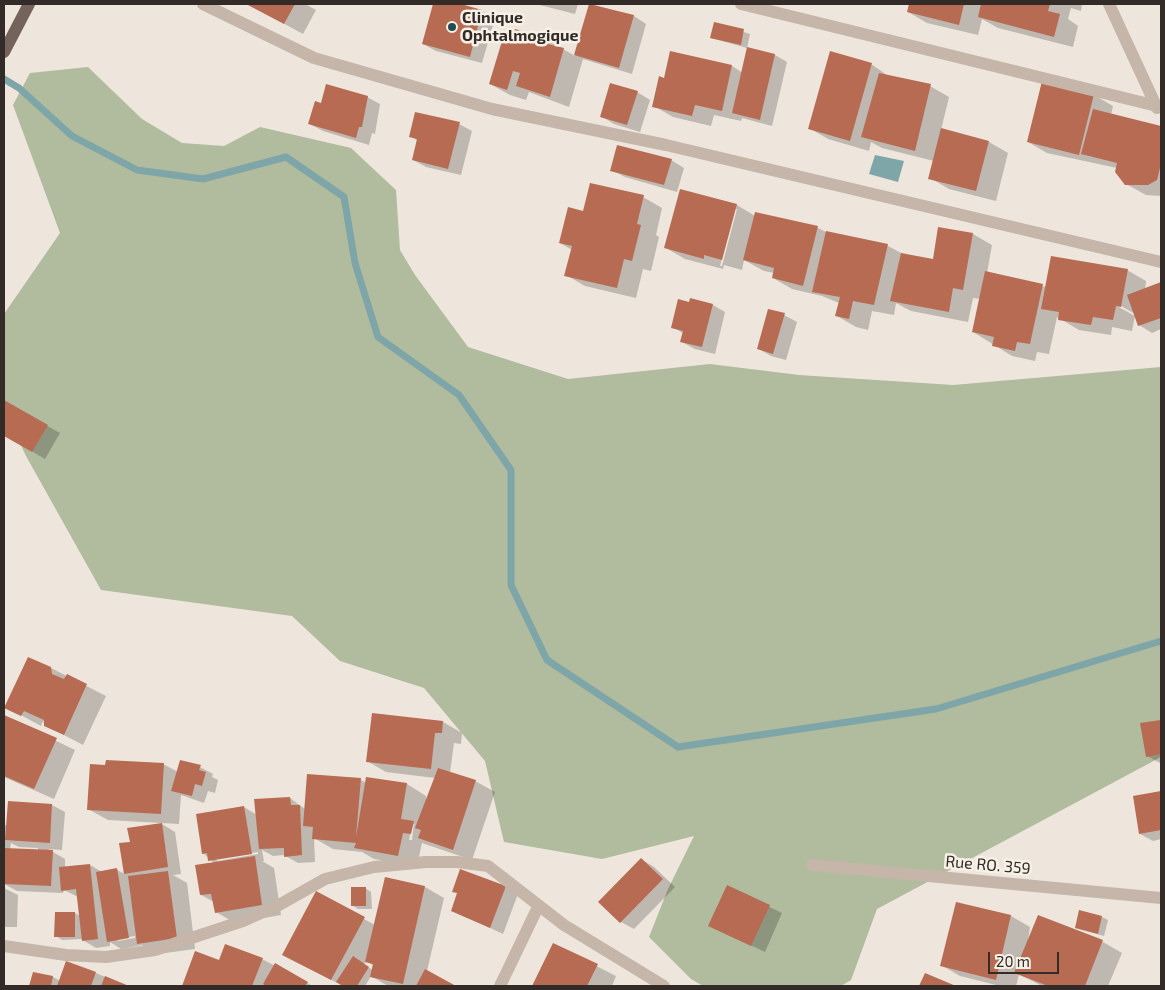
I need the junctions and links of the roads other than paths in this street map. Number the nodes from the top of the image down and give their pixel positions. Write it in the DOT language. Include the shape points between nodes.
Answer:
graph roads {
  1 [pos="29,4"];
  2 [pos="203,4"];
  3 [pos="741,4"];
  4 [pos="1109,4"];
  5 [pos="4,52"];
  6 [pos="1159,108"];
  7 [pos="1161,262"];
  8 [pos="812,865"];
  9 [pos="1161,898"];
  10 [pos="538,907"];
  11 [pos="4,946"];
  12 [pos="500,986"];
  13 [pos="664,986"];
  1 -- 5 [label="main road"];
  2 -- 7 [label="street" via="314,58 492,110 666,145"];
  3 -- 6 [label="street"];
  4 -- 6 [label="street"];
  8 -- 9 [label="street, Rue RO. 359"];
  10 -- 11 [label="street" via="488,866 426,862 374,867 325,879 243,921 155,950 106,957"];
  10 -- 12 [label="street"];
  10 -- 13 [label="street"];
}
